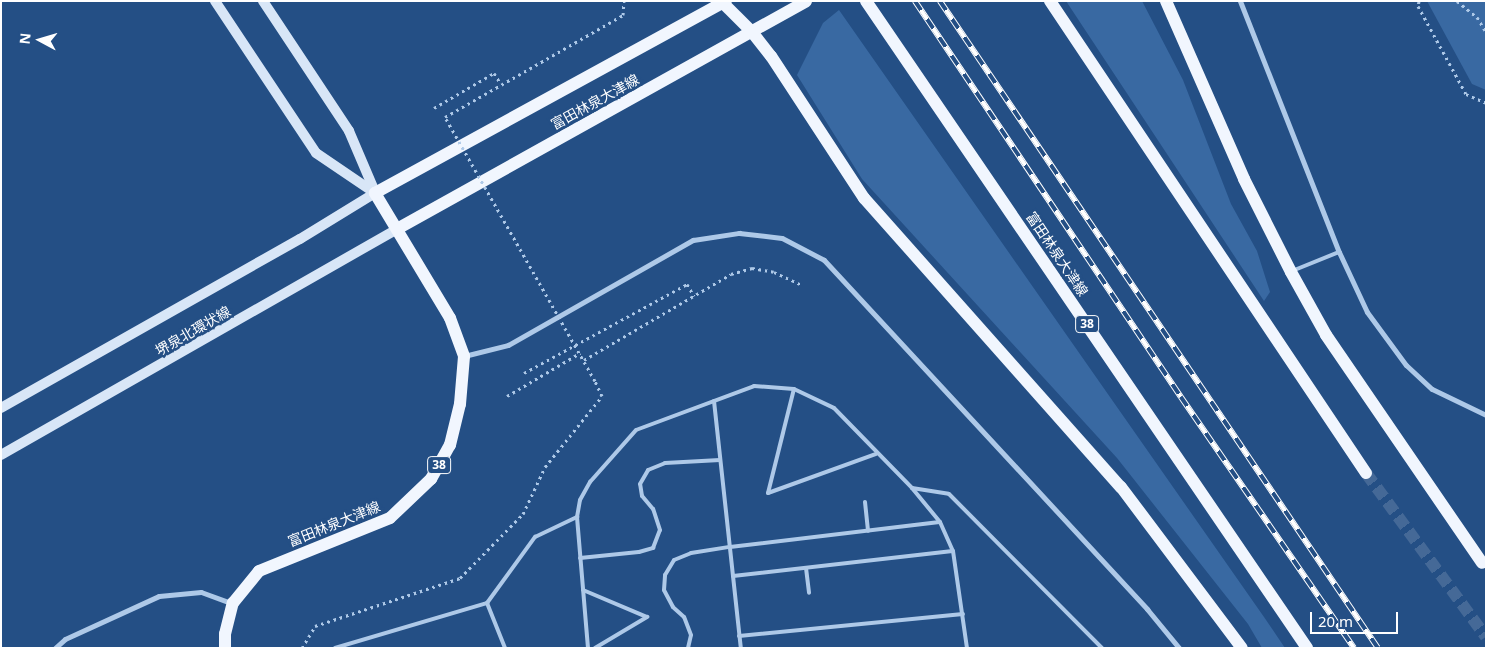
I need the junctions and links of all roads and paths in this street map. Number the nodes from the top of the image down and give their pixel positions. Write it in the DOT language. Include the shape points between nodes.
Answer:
graph roads {
  1 [pos="215,1"];
  2 [pos="263,1"];
  3 [pos="624,1"];
  4 [pos="806,1"];
  5 [pos="866,1"];
  6 [pos="1050,1"];
  7 [pos="1166,1"];
  8 [pos="1240,1"];
  9 [pos="1419,1"];
  10 [pos="1457,1"];
  11 [pos="723,2"];
  12 [pos="752,32"];
  13 [pos="1486,32"];
  14 [pos="501,84"];
  15 [pos="1486,103"];
  16 [pos="434,108"];
  17 [pos="375,193"];
  18 [pos="397,229"];
  19 [pos="1339,252"];
  20 [pos="1291,272"];
  21 [pos="800,284"];
  22 [pos="694,296"];
  23 [pos="580,353"];
  24 [pos="464,356"];
  25 [pos="584,360"];
  26 [pos="524,373"];
  27 [pos="794,390"];
  28 [pos="507,396"];
  29 [pos="714,401"];
  30 [pos="1,408"];
  31 [pos="1486,416"];
  32 [pos="876,454"];
  33 [pos="1,455"];
  34 [pos="720,460"];
  35 [pos="1366,473"];
  36 [pos="912,488"];
  37 [pos="865,502"];
  38 [pos="577,517"];
  39 [pos="940,522"];
  40 [pos="868,531"];
  41 [pos="730,547"];
  42 [pos="953,551"];
  43 [pos="580,558"];
  44 [pos="1482,563"];
  45 [pos="806,568"];
  46 [pos="733,576"];
  47 [pos="584,590"];
  48 [pos="809,593"];
  49 [pos="487,603"];
  50 [pos="234,604"];
  51 [pos="962,614"];
  52 [pos="739,636"];
  53 [pos="55,648"];
  54 [pos="225,648"];
  55 [pos="302,648"];
  56 [pos="336,648"];
  57 [pos="505,648"];
  58 [pos="588,648"];
  59 [pos="595,648"];
  60 [pos="688,648"];
  61 [pos="741,648"];
  62 [pos="967,648"];
  63 [pos="1102,648"];
  64 [pos="1180,648"];
  65 [pos="1242,648"];
  66 [pos="1307,648"];
  1 -- 17 [label="main road" via="316,153"];
  2 -- 17 [label="main road" via="349,131"];
  3 -- 14 [label="path, bridge" via="623,15"];
  4 -- 12 [label="main road, 富田林泉大津線"];
  5 -- 66 [label="main road, 富田林泉大津線 / 38"];
  6 -- 35 [label="main road"];
  7 -- 20 [label="main road" via="1244,179"];
  8 -- 19 [label="street"];
  9 -- 15 [label="path" via="1418,6 1466,94"];
  10 -- 13 [label="path" via="1477,17"];
  11 -- 12 [label="main road"];
  11 -- 17 [label="main road, 富田林泉大津線"];
  12 -- 18 [label="main road, 富田林泉大津線"];
  12 -- 65 [label="main road" via="864,198 1121,487"];
  14 -- 16 [label="path" via="494,72"];
  14 -- 23 [label="path, bridge" via="445,116"];
  17 -- 18 [label="main road, 富田林泉大津線 / 38"];
  17 -- 30 [label="main road, 堺泉北環状線" via="300,239"];
  18 -- 24 [label="main road, 富田林泉大津線 / 38" via="450,318"];
  18 -- 33 [label="main road, 堺泉北環状線"];
  19 -- 20 [label="lane"];
  19 -- 31 [label="street" via="1367,312 1406,365 1432,389"];
  20 -- 44 [label="main road" via="1326,334"];
  21 -- 22 [label="path" via="774,272 752,268 730,274"];
  22 -- 25 [label="path"];
  22 -- 26 [label="path" via="687,284"];
  23 -- 25 [label="path, bridge"];
  23 -- 28 [label="path"];
  24 -- 50 [label="main road, 富田林泉大津線 / 38" via="460,404 450,445 430,480 390,518 259,571"];
  24 -- 64 [label="street" via="508,344 693,240 739,232 782,238 824,260"];
  25 -- 55 [label="path, bridge" via="602,396 545,467 523,514 460,578 315,626"];
  27 -- 29 [label="lane" via="754,386"];
  27 -- 32 [label="lane" via="834,408"];
  27 -- 32 [label="lane" via="768,493"];
  29 -- 34 [label="lane"];
  29 -- 38 [label="lane" via="636,430 590,482 580,500"];
  32 -- 36 [label="lane"];
  34 -- 41 [label="lane"];
  34 -- 43 [label="lane" via="666,463 648,470 640,484 642,496 653,509 660,530 653,548"];
  36 -- 39 [label="lane"];
  36 -- 63 [label="lane" via="949,494"];
  37 -- 40 [label="lane"];
  38 -- 43 [label="lane"];
  38 -- 49 [label="lane" via="535,537"];
  39 -- 40 [label="lane"];
  39 -- 42 [label="lane"];
  40 -- 41 [label="lane"];
  41 -- 46 [label="lane"];
  41 -- 60 [label="lane" via="690,553 674,560 665,575 664,590 684,617 691,635"];
  42 -- 45 [label="lane"];
  42 -- 51 [label="lane"];
  43 -- 47 [label="lane"];
  45 -- 46 [label="lane"];
  45 -- 48 [label="lane"];
  46 -- 52 [label="lane"];
  47 -- 58 [label="lane"];
  47 -- 59 [label="lane" via="647,617"];
  49 -- 56 [label="lane"];
  49 -- 57 [label="lane"];
  50 -- 53 [label="street" via="201,592 159,596 65,639"];
  50 -- 54 [label="main road, 富田林泉大津線 / 38" via="225,634"];
  51 -- 52 [label="lane"];
  51 -- 62 [label="lane"];
  52 -- 61 [label="lane"];
}
